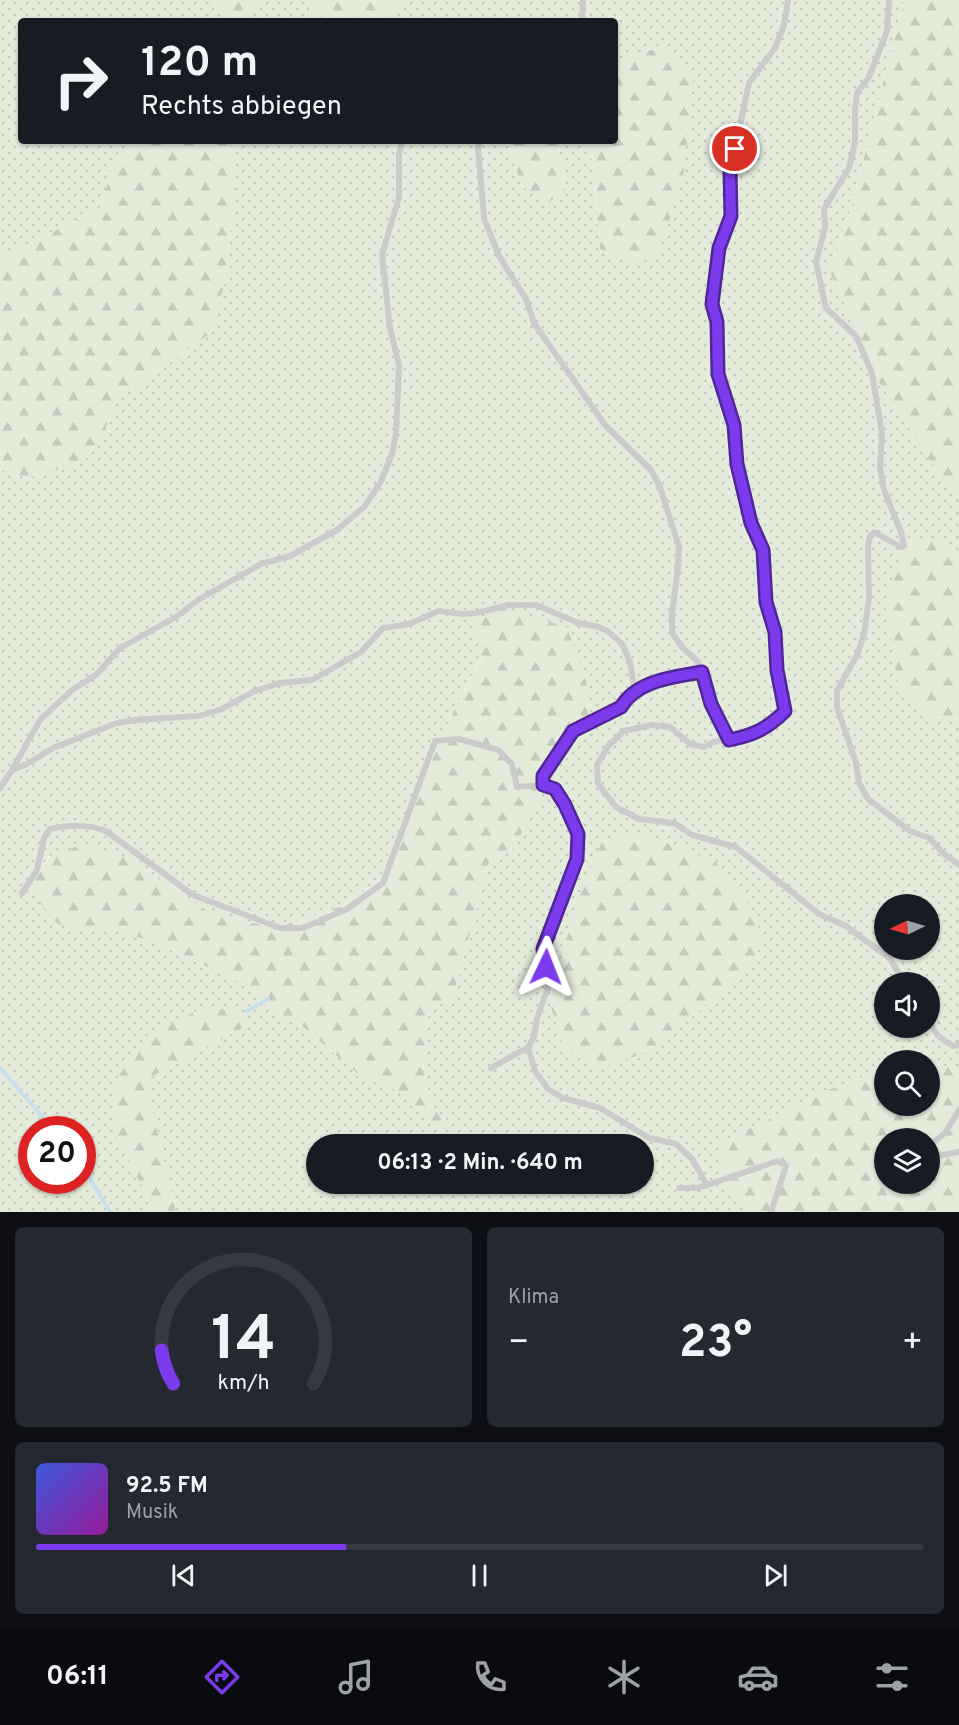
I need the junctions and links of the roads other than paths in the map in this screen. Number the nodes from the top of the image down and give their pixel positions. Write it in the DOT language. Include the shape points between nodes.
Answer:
graph roads {
  1 [pos="583,0"];
  2 [pos="788,0"];
  3 [pos="889,0"];
  4 [pos="582,18"];
  5 [pos="401,144"];
  6 [pos="479,144"];
  7 [pos="702,672"];
  8 [pos="641,688"];
  9 [pos="729,740"];
  10 [pos="12,770"];
  11 [pos="543,785"];
  12 [pos="0,788"];
  13 [pos="959,865"];
  14 [pos="22,893"];
  15 [pos="898,972"];
  16 [pos="940,1037"];
  17 [pos="959,1045"];
  18 [pos="528,1047"];
  19 [pos="491,1068"];
  20 [pos="959,1110"];
  21 [pos="940,1137"];
  22 [pos="959,1152"];
  23 [pos="940,1155"];
  24 [pos="707,1185"];
  25 [pos="679,1188"];
  26 [pos="771,1212"];
  1 -- 4 [label="lane"];
  2 -- 9 [label="lane" via="775,48 749,83 730,171 731,216 719,248 712,304 717,322 718,374 734,425 737,464 751,523 763,550 766,602 775,632 785,711 770,726"];
  3 -- 13 [label="lane" via="887,31 869,77 857,93 855,142 849,168 824,209 825,227 816,262 826,308 856,336 872,374 882,434 880,467 884,490 904,546 874,532 870,536 864,634 837,691 837,707 859,783 868,799 910,831 929,838"];
  5 -- 10 [label="lane" via="399,197 382,255 390,328 399,365 396,433 381,481 365,506 337,530 290,556 261,564 120,648 96,675 72,690 40,720"];
  6 -- 7 [label="lane" via="484,218 534,322 606,425 651,470 660,488 679,547 672,633"];
  7 -- 8 [label="lane"];
  7 -- 9 [label="lane" via="711,704"];
  8 -- 10 [label="lane" via="634,685 622,644 599,627 578,623 536,605 510,605 463,614 439,611 409,624 383,628 362,652 312,680 280,683 199,716 117,723 53,748"];
  8 -- 11 [label="lane" via="621,707 573,731 543,776"];
  9 -- 15 [label="lane" via="704,747 690,744 670,727 652,724 624,731 609,744 597,765 598,784 616,807 639,819 674,823 692,835 736,847 819,914 846,926 890,959"];
  10 -- 12 [label="lane"];
  11 -- 14 [label="lane" via="518,787 512,764 498,750 459,739 435,741 383,883 347,909 303,928 280,928 193,895 106,831 92,826 50,829 37,870"];
  11 -- 18 [label="lane" via="555,789 565,805 578,834 577,859 543,949 549,985"];
  16 -- 17 [label="lane" via="953,1046"];
  18 -- 19 [label="lane"];
  18 -- 24 [label="lane" via="535,1071 548,1089 563,1098 600,1108 649,1138 676,1144 692,1159"];
  20 -- 21 [label="lane"];
  22 -- 23 [label="lane"];
  24 -- 25 [label="lane"];
  24 -- 26 [label="lane" via="778,1161 786,1166"];
}
